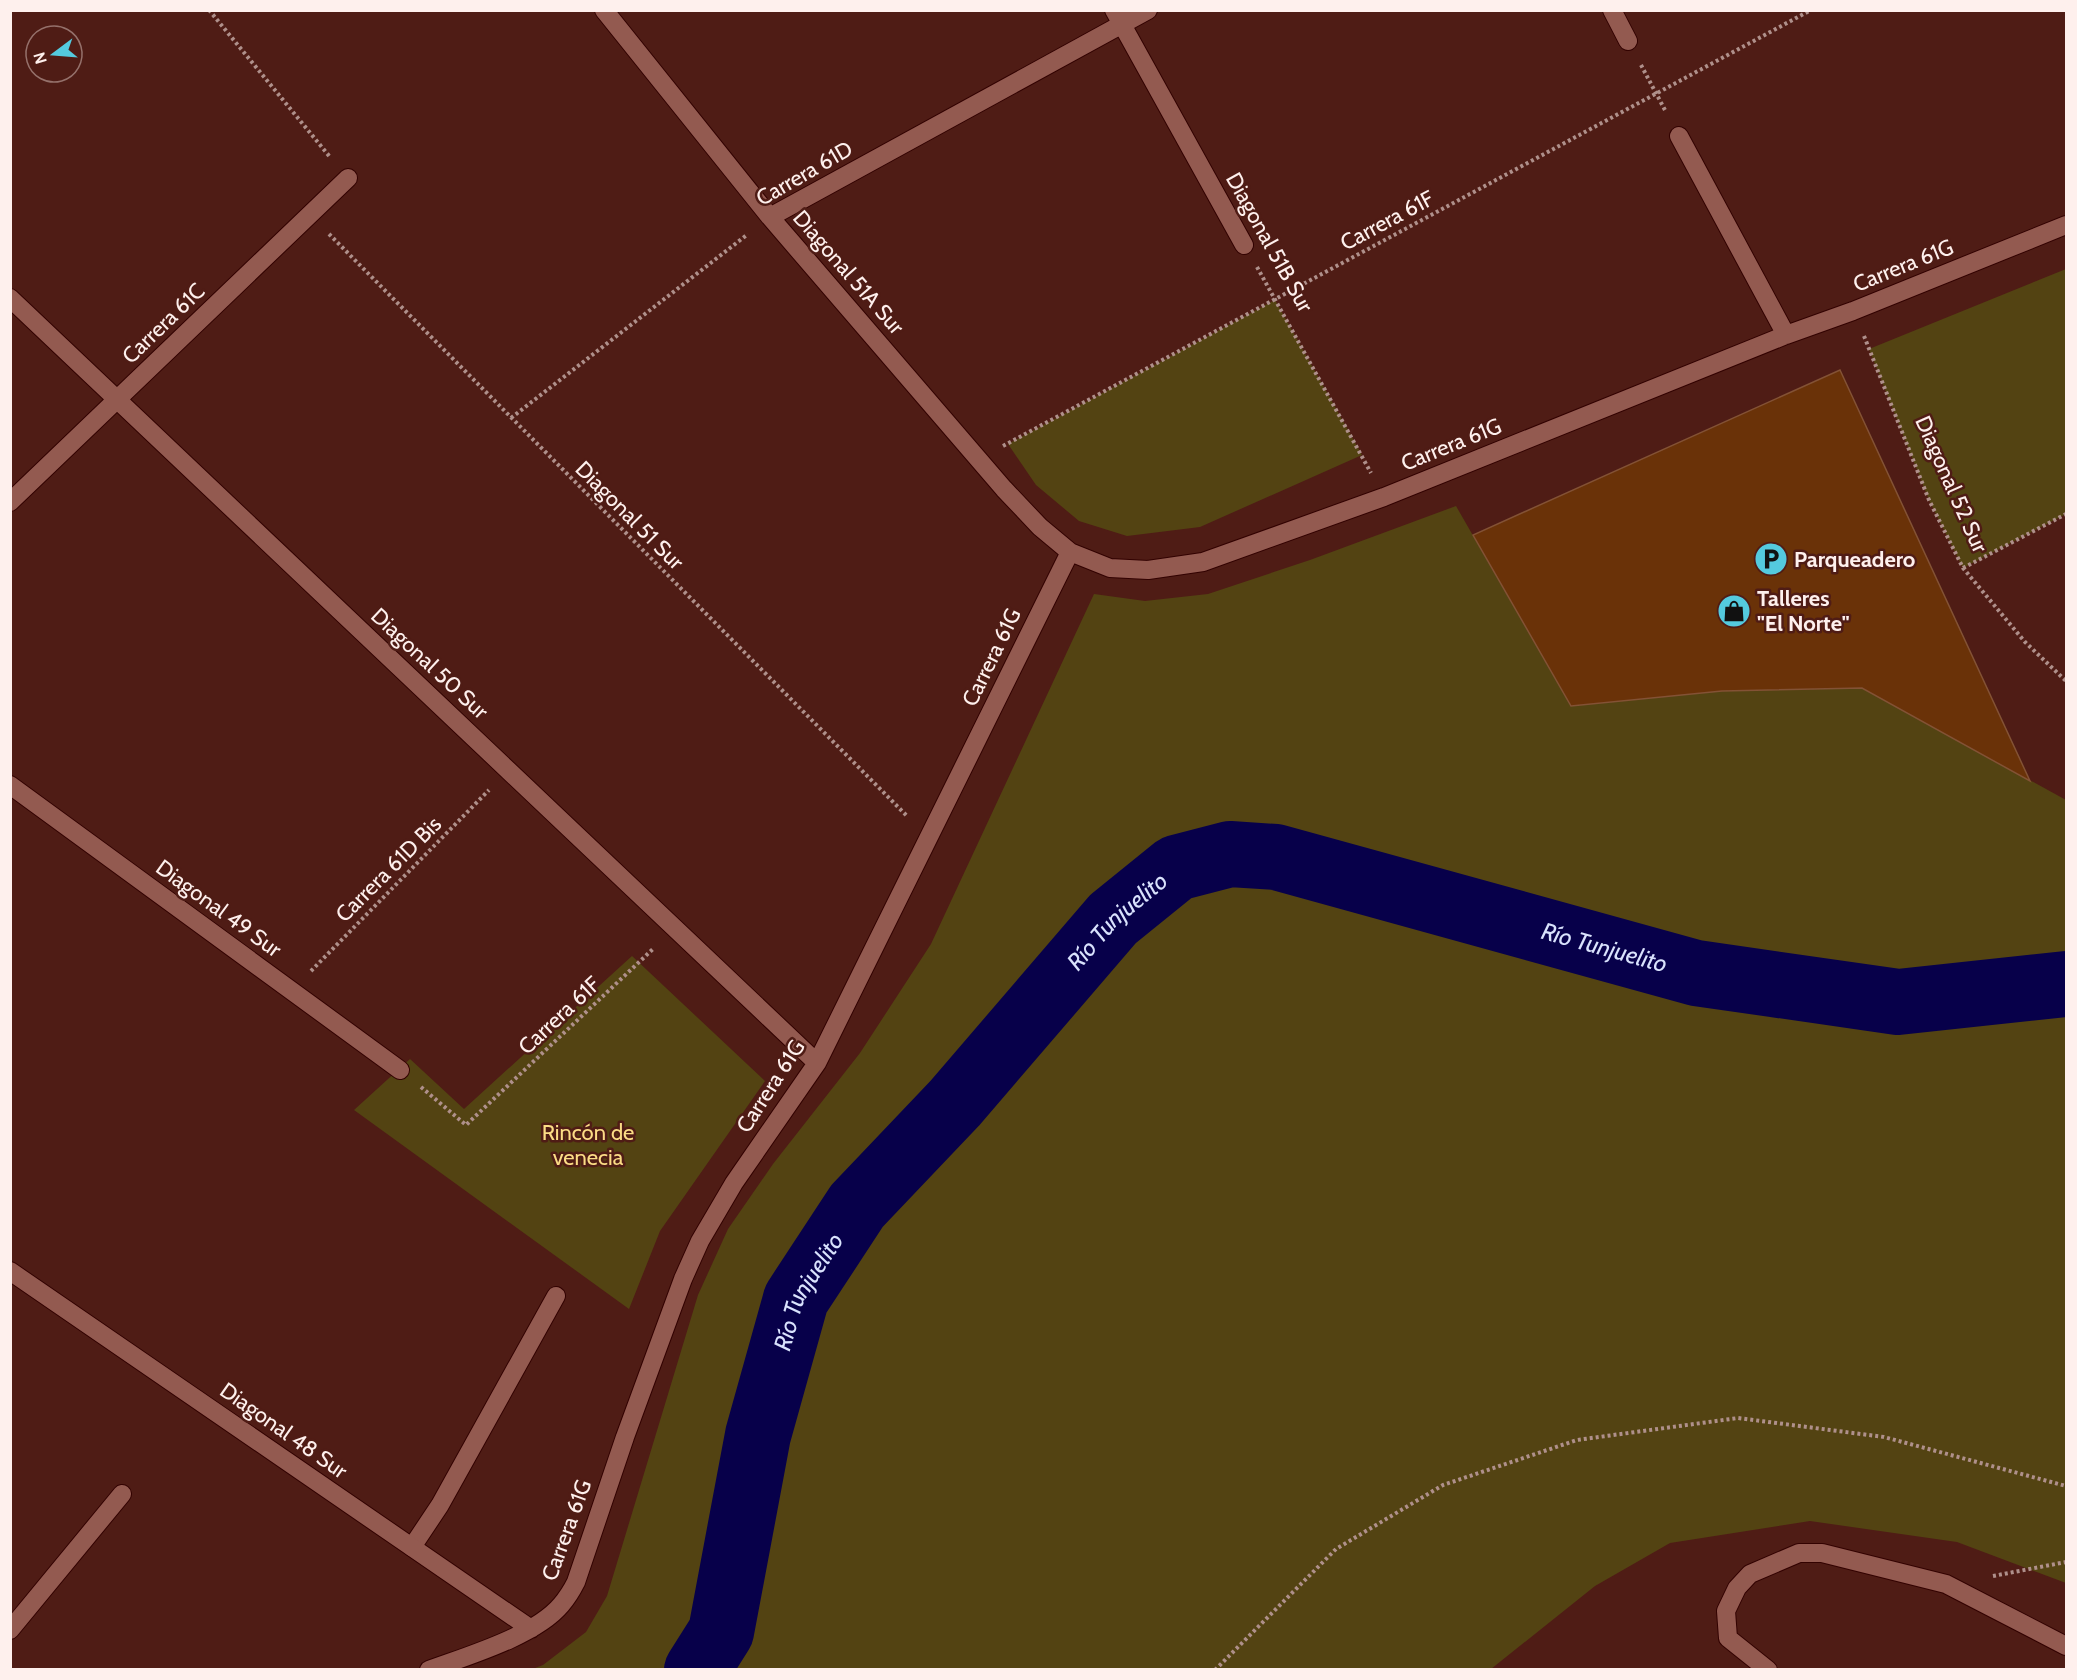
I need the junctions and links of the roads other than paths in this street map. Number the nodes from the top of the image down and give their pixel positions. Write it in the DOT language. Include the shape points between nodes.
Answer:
graph roads {
  1 [pos="604,10"];
  2 [pos="1148,10"];
  3 [pos="1612,10"];
  4 [pos="1118,18"];
  5 [pos="1628,41"];
  6 [pos="1679,136"];
  7 [pos="348,178"];
  8 [pos="770,217"];
  9 [pos="2067,225"];
  10 [pos="1244,245"];
  11 [pos="10,298"];
  12 [pos="1786,334"];
  13 [pos="117,399"];
  14 [pos="10,502"];
  15 [pos="1070,552"];
  16 [pos="10,784"];
  17 [pos="817,1063"];
  18 [pos="400,1070"];
  19 [pos="10,1271"];
  20 [pos="556,1296"];
  21 [pos="122,1494"];
  22 [pos="412,1547"];
  23 [pos="531,1629"];
  24 [pos="10,1630"];
  25 [pos="2067,1646"];
  26 [pos="429,1670"];
  27 [pos="1768,1670"];
  1 -- 8 [label="street, Diagonal 51A Sur"];
  2 -- 4 [label="street, Carrera 61D"];
  3 -- 5 [label="street"];
  4 -- 8 [label="street, Carrera 61D"];
  4 -- 10 [label="street, Diagonal 51B Sur"];
  6 -- 12 [label="street"];
  7 -- 13 [label="street, Carrera 61C"];
  8 -- 15 [label="street, Diagonal 51A Sur" via="979,459 1040,527"];
  9 -- 12 [label="street, Carrera 61G"];
  11 -- 13 [label="street, Diagonal 50 Sur"];
  12 -- 15 [label="street, Carrera 61G" via="1384,497 1203,562 1149,570 1110,568"];
  13 -- 14 [label="street, Carrera 61C"];
  13 -- 17 [label="street, Diagonal 50 Sur"];
  15 -- 17 [label="street, Carrera 61G"];
  16 -- 18 [label="street, Diagonal 49 Sur"];
  17 -- 23 [label="street, Carrera 61G" via="699,1241 576,1582 560,1607"];
  19 -- 22 [label="street, Diagonal 48 Sur"];
  20 -- 22 [label="street" via="440,1505"];
  21 -- 24 [label="street"];
  22 -- 23 [label="street, Diagonal 48 Sur"];
  23 -- 26 [label="street, Carrera 61G"];
  25 -- 27 [label="street" via="1946,1584 1822,1553 1799,1553 1750,1574 1737,1588 1726,1611 1728,1638"];
}
